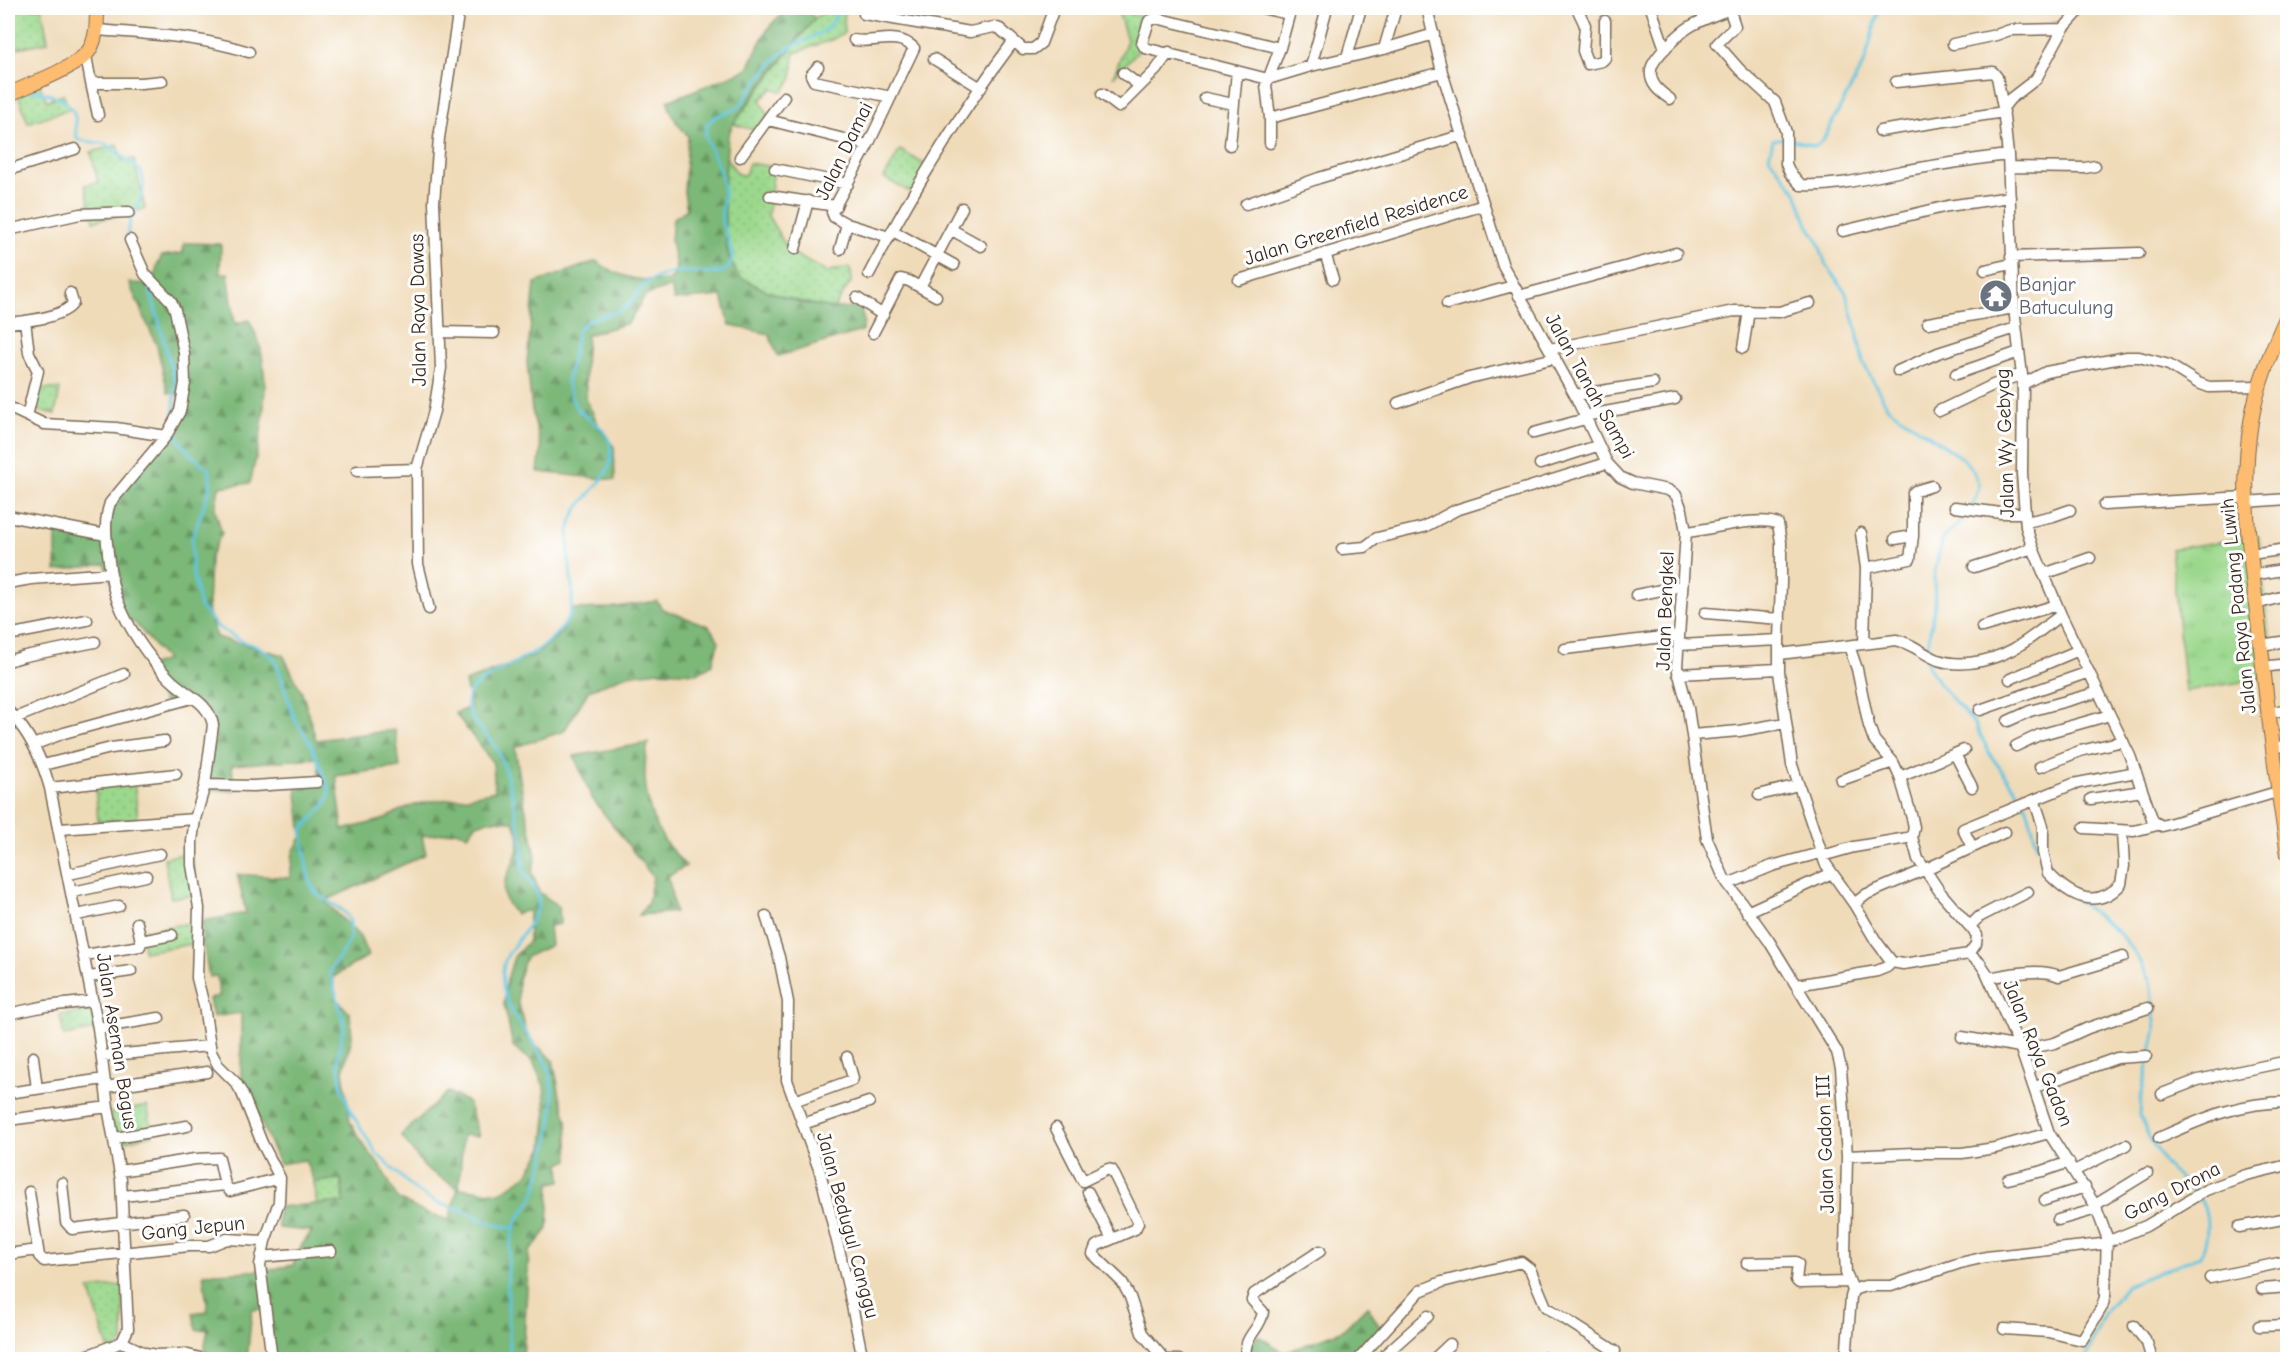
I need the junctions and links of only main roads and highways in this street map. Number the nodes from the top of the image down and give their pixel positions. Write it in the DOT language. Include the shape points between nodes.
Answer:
graph roads {
  1 [pos="97,8"];
  2 [pos="10,94"];
  3 [pos="2288,315"];
  4 [pos="2282,745"];
  5 [pos="2287,854"];
  1 -- 2 [label="main road" via="96,30 86,56"];
  3 -- 4 [label="main road, Jalan Raya Padang Luwih" via="2259,386 2251,422 2245,500 2262,667 2269,713"];
  4 -- 5 [label="main road, Jalan Raya Padang Luwih" via="2277,792"];
}
